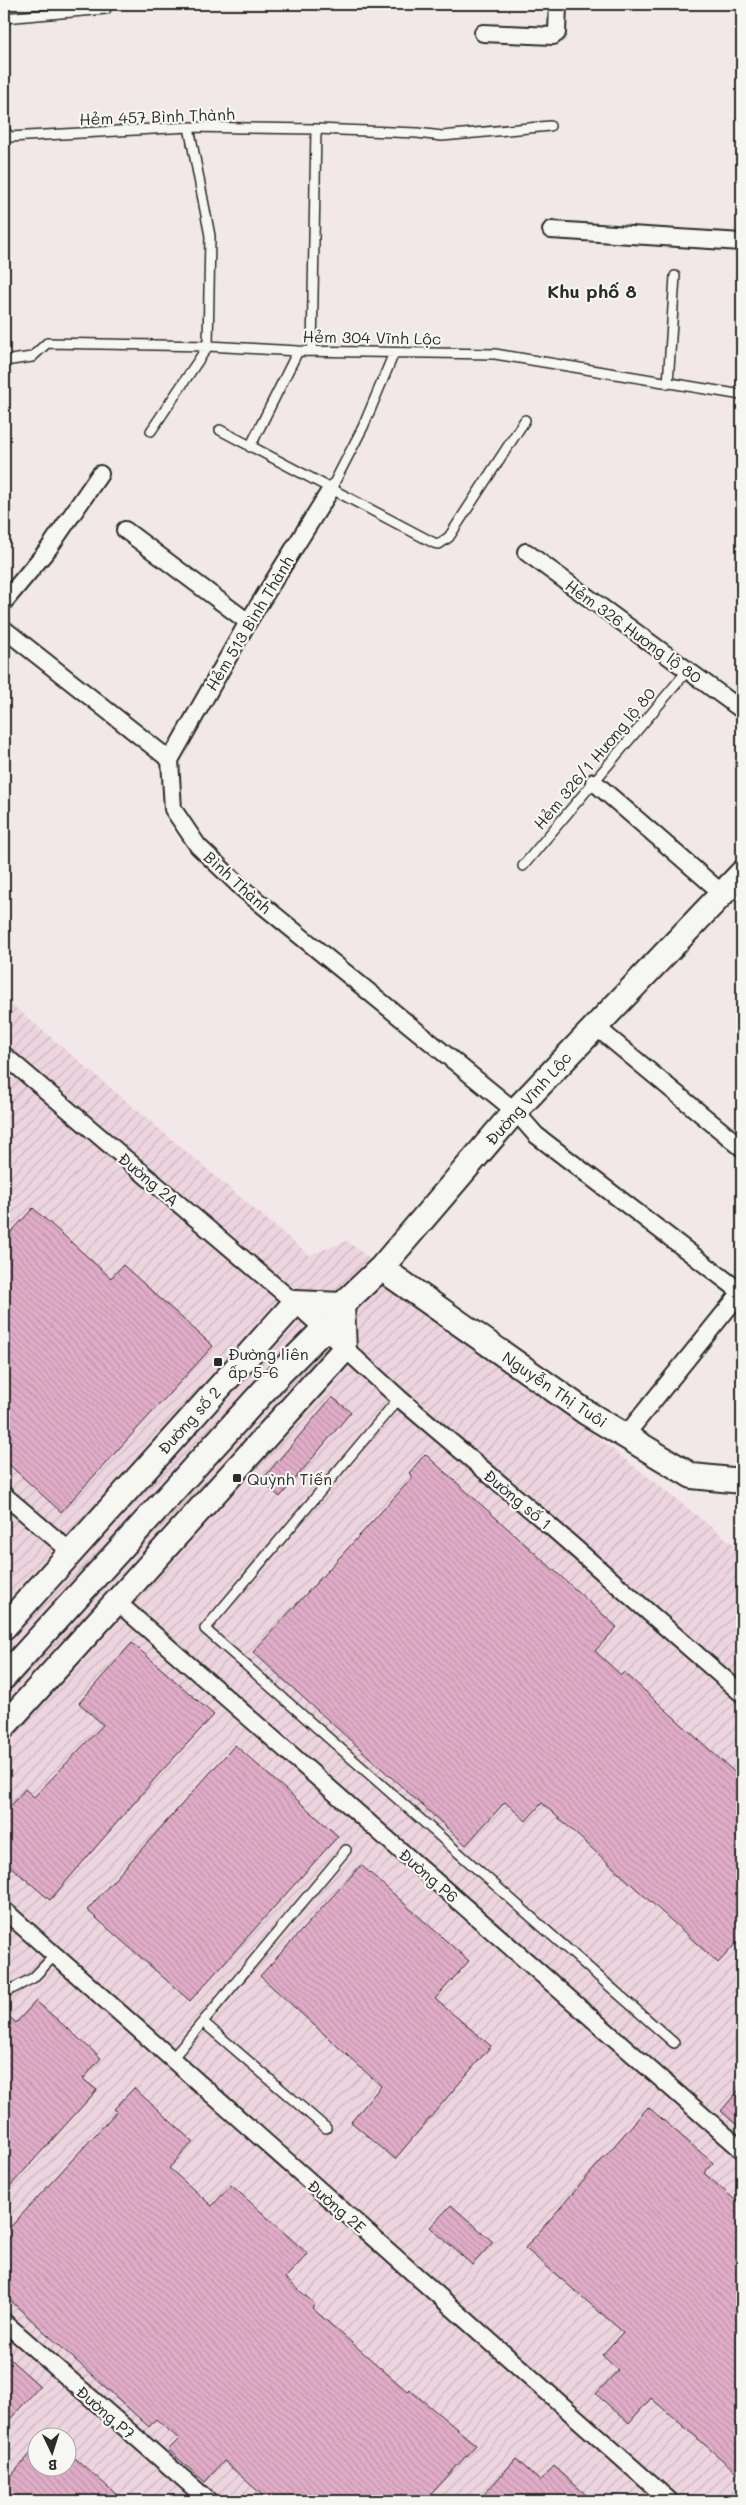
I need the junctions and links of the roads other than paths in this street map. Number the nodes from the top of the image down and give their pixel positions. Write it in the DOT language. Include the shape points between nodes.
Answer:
graph roads {
  1 [pos="558,4"];
  2 [pos="106,9"];
  3 [pos="4,18"];
  4 [pos="484,33"];
  5 [pos="550,126"];
  6 [pos="189,127"];
  7 [pos="4,129"];
  8 [pos="316,129"];
  9 [pos="551,230"];
  10 [pos="742,242"];
  11 [pos="675,276"];
  12 [pos="208,346"];
  13 [pos="298,351"];
  14 [pos="312,351"];
  15 [pos="394,353"];
  16 [pos="4,361"];
  17 [pos="668,384"];
  18 [pos="742,396"];
  19 [pos="524,420"];
  20 [pos="220,430"];
  21 [pos="151,431"];
  22 [pos="250,447"];
  23 [pos="100,474"];
  24 [pos="331,489"];
  25 [pos="125,530"];
  26 [pos="526,552"];
  27 [pos="4,602"];
  28 [pos="248,622"];
  29 [pos="4,629"];
  30 [pos="688,670"];
  31 [pos="742,710"];
  32 [pos="170,760"];
  33 [pos="594,782"];
  34 [pos="523,866"];
  35 [pos="742,874"];
  36 [pos="723,894"];
  37 [pos="595,1026"];
  38 [pos="4,1055"];
  39 [pos="515,1111"];
  40 [pos="742,1148"];
  41 [pos="381,1268"];
  42 [pos="742,1291"];
  43 [pos="295,1303"];
  44 [pos="342,1305"];
  45 [pos="323,1330"];
  46 [pos="344,1350"];
  47 [pos="399,1398"];
  48 [pos="625,1436"];
  49 [pos="742,1481"];
  50 [pos="4,1495"];
  51 [pos="71,1552"];
  52 [pos="116,1601"];
  53 [pos="4,1627"];
  54 [pos="4,1677"];
  55 [pos="742,1694"];
  56 [pos="4,1726"];
  57 [pos="346,1850"];
  58 [pos="4,1910"];
  59 [pos="55,1955"];
  60 [pos="4,1993"];
  61 [pos="203,2022"];
  62 [pos="674,2043"];
  63 [pos="171,2060"];
  64 [pos="326,2128"];
  65 [pos="742,2150"];
  66 [pos="4,2322"];
  67 [pos="209,2501"];
  68 [pos="670,2501"];
  1 -- 4 [label="street" via="558,27 553,36"];
  2 -- 3 [label="lane"];
  5 -- 8 [label="lane, Hẻm 457 Bình Thành" via="442,136"];
  6 -- 7 [label="lane, Hẻm 457 Bình Thành" via="9,137"];
  6 -- 8 [label="lane, Hẻm 457 Bình Thành"];
  6 -- 12 [label="lane" via="210,236"];
  8 -- 14 [label="lane"];
  9 -- 10 [label="street"];
  11 -- 17 [label="lane"];
  12 -- 13 [label="lane, Hẻm 304 Vĩnh Lộc"];
  12 -- 16 [label="lane, Hẻm 304 Vĩnh Lộc" via="47,343 32,357"];
  12 -- 21 [label="lane"];
  13 -- 14 [label="lane, Hẻm 304 Vĩnh Lộc"];
  13 -- 22 [label="lane"];
  14 -- 15 [label="lane, Hẻm 304 Vĩnh Lộc"];
  15 -- 17 [label="lane, Hẻm 304 Vĩnh Lộc" via="495,354"];
  15 -- 24 [label="lane" via="363,427"];
  17 -- 18 [label="lane, Hẻm 304 Vĩnh Lộc"];
  19 -- 24 [label="lane" via="448,537 439,544"];
  20 -- 22 [label="lane"];
  22 -- 24 [label="lane"];
  23 -- 27 [label="street" via="49,548"];
  24 -- 28 [label="street, Hẻm 513 Bình Thành"];
  25 -- 28 [label="street"];
  26 -- 30 [label="street, Hẻm 326 Hương lộ 80"];
  28 -- 32 [label="street, Hẻm 513 Bình Thành"];
  29 -- 32 [label="street"];
  30 -- 31 [label="street, Hẻm 326 Hương lộ 80"];
  30 -- 33 [label="lane, Hẻm 326/1 Hương lộ 80"];
  32 -- 39 [label="street, Bình Thành" via="173,809 198,846 244,890"];
  33 -- 34 [label="lane, Hẻm 326/1 Hương lộ 80"];
  33 -- 36 [label="street"];
  35 -- 36 [label="main road, Đường Vĩnh Lộc"];
  36 -- 37 [label="main road, Đường Vĩnh Lộc"];
  37 -- 39 [label="main road, Đường Vĩnh Lộc"];
  37 -- 40 [label="street"];
  38 -- 43 [label="street, Đường 2A"];
  39 -- 41 [label="main road, Đường Vĩnh Lộc"];
  39 -- 42 [label="street, Bình Thành" via="536,1135"];
  41 -- 44 [label="main road, Đường Vĩnh Lộc"];
  41 -- 48 [label="main road, Nguyễn Thị Tuôi" via="587,1413"];
  42 -- 48 [label="street"];
  43 -- 44 [label="main road"];
  43 -- 45 [label="street, Đường số 1"];
  43 -- 51 [label="main road, Đường số 2"];
  44 -- 45 [label="main road, Đường Vĩnh Lộc"];
  44 -- 46 [label="main road"];
  45 -- 46 [label="street, Đường số 1"];
  45 -- 54 [label="main road" via="290,1361"];
  46 -- 47 [label="street, Đường số 1"];
  46 -- 52 [label="main road"];
  47 -- 55 [label="street, Đường số 1"];
  47 -- 62 [label="lane" via="205,1630"];
  48 -- 49 [label="main road, Nguyễn Thị Tuôi" via="692,1476"];
  50 -- 51 [label="street"];
  51 -- 53 [label="main road, Đường số 2"];
  52 -- 56 [label="main road"];
  52 -- 65 [label="street, Đường P6"];
  57 -- 61 [label="lane"];
  58 -- 59 [label="street, Đường 2E"];
  59 -- 60 [label="lane" via="33,1978"];
  59 -- 63 [label="street, Đường 2E"];
  61 -- 63 [label="lane"];
  61 -- 64 [label="lane"];
  63 -- 68 [label="street, Đường 2E"];
  66 -- 67 [label="street, Đường P7"];
}
